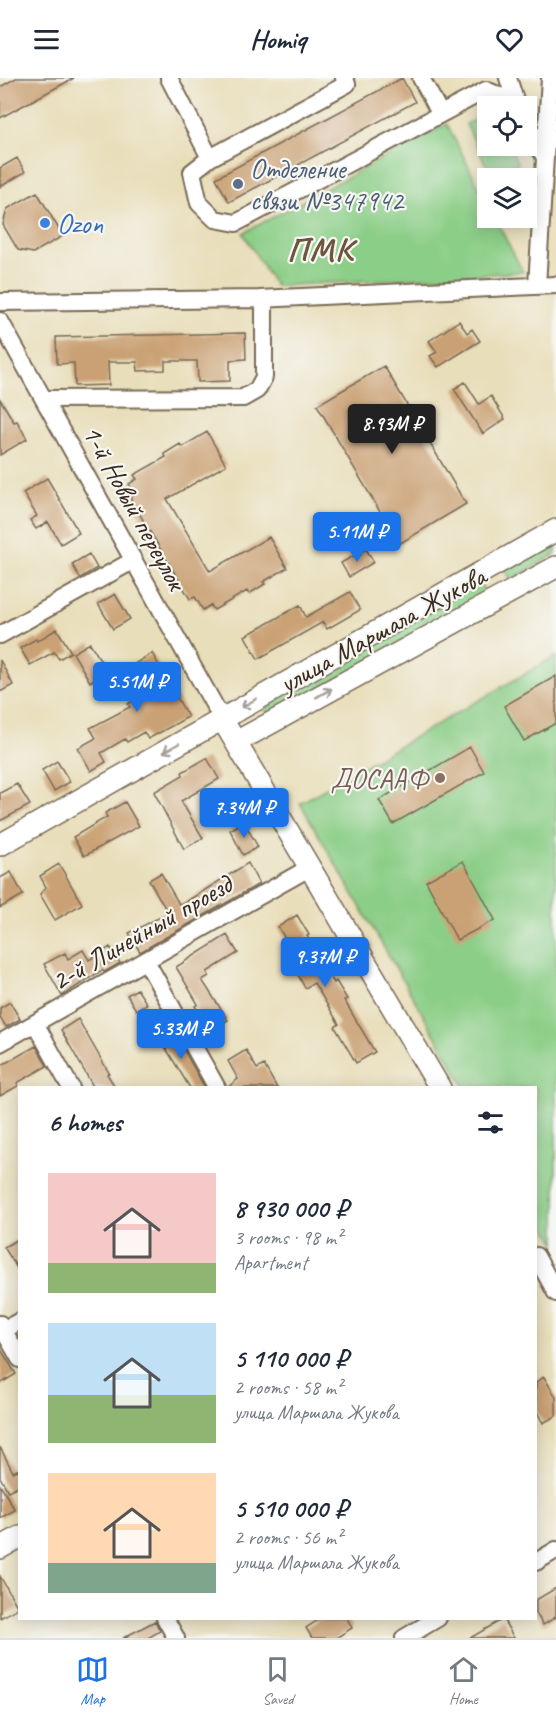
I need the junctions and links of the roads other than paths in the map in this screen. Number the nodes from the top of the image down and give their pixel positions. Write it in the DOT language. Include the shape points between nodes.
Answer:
graph roads {
  1 [pos="169,78"];
  2 [pos="421,78"];
  3 [pos="508,78"];
  4 [pos="550,78"];
  5 [pos="350,80"];
  6 [pos="499,96"];
  7 [pos="514,96"];
  8 [pos="440,113"];
  9 [pos="537,143"];
  10 [pos="210,158"];
  11 [pos="545,158"];
  12 [pos="537,285"];
  13 [pos="556,285"];
  14 [pos="264,299"];
  15 [pos="0,302"];
  16 [pos="0,321"];
  17 [pos="6,345"];
  18 [pos="44,399"];
  19 [pos="556,530"];
  20 [pos="134,560"];
  21 [pos="491,567"];
  22 [pos="556,567"];
  23 [pos="504,596"];
  24 [pos="0,635"];
  25 [pos="222,719"];
  26 [pos="236,742"];
  27 [pos="0,845"];
  28 [pos="309,867"];
  29 [pos="146,961"];
  30 [pos="35,1023"];
  31 [pos="0,1043"];
  32 [pos="70,1086"];
  33 [pos="217,1086"];
  34 [pos="437,1086"];
  35 [pos="537,1258"];
  36 [pos="556,1293"];
  37 [pos="18,1322"];
  38 [pos="1,1329"];
  39 [pos="18,1356"];
  40 [pos="18,1538"];
  41 [pos="0,1548"];
  42 [pos="556,1551"];
  43 [pos="537,1561"];
  44 [pos="166,1620"];
  45 [pos="435,1620"];
  46 [pos="176,1638"];
  47 [pos="404,1638"];
  1 -- 10 [label="street"];
  2 -- 8 [label="street"];
  3 -- 7 [label="street"];
  4 -- 11 [label="street"];
  5 -- 10 [label="street"];
  6 -- 8 [label="street" via="486,90"];
  8 -- 10 [label="street" via="236,223 215,219 199,203 192,172"];
  9 -- 11 [label="street"];
  11 -- 12 [label="street"];
  12 -- 13 [label="street"];
  12 -- 14 [label="street"];
  14 -- 15 [label="street"];
  14 -- 18 [label="street" via="264,377 257,390 243,398"];
  16 -- 17 [label="street, 1-й Новый переулок"];
  17 -- 18 [label="street, 1-й Новый переулок"];
  18 -- 20 [label="street, 1-й Новый переулок"];
  19 -- 21 [label="main road, улица Маршала Жукова"];
  20 -- 24 [label="street"];
  20 -- 25 [label="street, 1-й Новый переулок"];
  21 -- 23 [label="main road"];
  21 -- 25 [label="main road, улица Маршала Жукова, one-way"];
  22 -- 23 [label="main road, улица Маршала Жукова"];
  26 -- 23 [label="main road, улица Маршала Жукова, one-way"];
  25 -- 26 [label="main road"];
  25 -- 27 [label="main road, улица Маршала Жукова, one-way"];
  26 -- 28 [label="main road"];
  28 -- 29 [label="street, 2-й Линейный проезд"];
  28 -- 34 [label="main road"];
  29 -- 30 [label="street, 2-й Линейный проезд"];
  29 -- 33 [label="street"];
  30 -- 31 [label="street, 2-й Линейный проезд"];
  30 -- 32 [label="street"];
  35 -- 36 [label="street"];
  37 -- 38 [label="street"];
  38 -- 39 [label="street"];
  40 -- 41 [label="main road"];
  42 -- 43 [label="street"];
  44 -- 46 [label="street"];
  45 -- 47 [label="street"];
}
